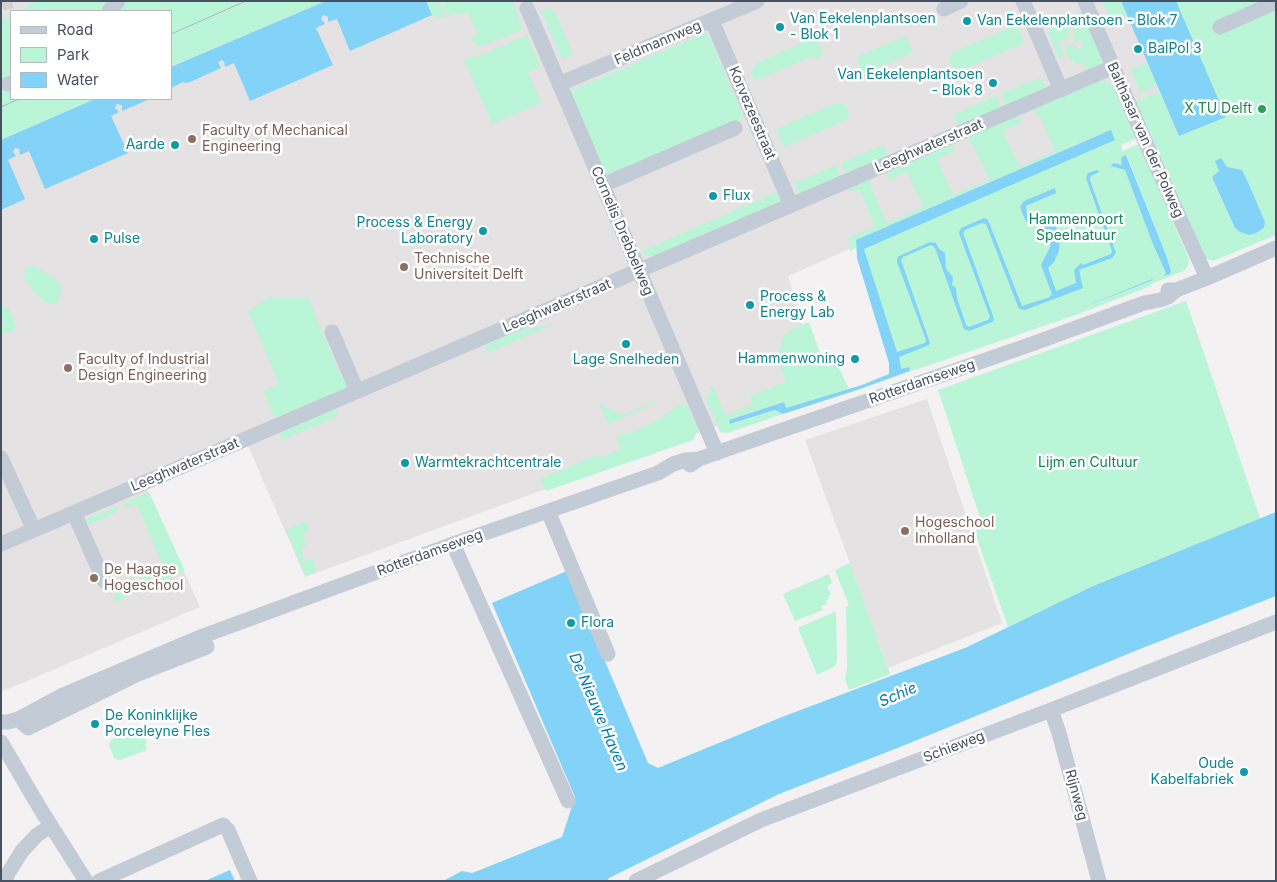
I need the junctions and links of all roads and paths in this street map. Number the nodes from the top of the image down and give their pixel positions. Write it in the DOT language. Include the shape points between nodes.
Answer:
graph roads {
  1 [pos="757,1"];
  2 [pos="961,1"];
  3 [pos="1023,1"];
  4 [pos="1085,1"];
  5 [pos="1276,2"];
  6 [pos="527,8"];
  7 [pos="944,9"];
  8 [pos="712,20"];
  9 [pos="1220,27"];
  10 [pos="1113,67"];
  11 [pos="559,84"];
  12 [pos="1061,90"];
  13 [pos="735,128"];
  14 [pos="603,185"];
  15 [pos="791,205"];
  16 [pos="1276,248"];
  17 [pos="639,270"];
  18 [pos="1207,278"];
  19 [pos="332,332"];
  20 [pos="357,392"];
  21 [pos="717,453"];
  22 [pos="1,458"];
  23 [pos="548,511"];
  24 [pos="74,513"];
  25 [pos="34,530"];
  26 [pos="1,544"];
  27 [pos="453,544"];
  28 [pos="104,581"];
  29 [pos="1276,622"];
  30 [pos="608,654"];
  31 [pos="1051,710"];
  32 [pos="1,722"];
  33 [pos="1,742"];
  34 [pos="568,801"];
  35 [pos="51,826"];
  36 [pos="6,881"];
  37 [pos="86,881"];
  38 [pos="99,881"];
  39 [pos="250,881"];
  40 [pos="636,881"];
  41 [pos="1099,881"];
  1 -- 8 [label="street, Feldmannweg"];
  2 -- 7 [label="street"];
  3 -- 12 [label="street"];
  4 -- 10 [label="street, Balthasar van der Polweg"];
  5 -- 9 [label="street"];
  6 -- 11 [label="street, Cornelis Drebbelweg"];
  8 -- 11 [label="street, Feldmannweg"];
  8 -- 15 [label="street, Korvezeestraat"];
  10 -- 12 [label="street, Leeghwaterstraat"];
  10 -- 18 [label="street, Balthasar van der Polweg"];
  11 -- 14 [label="street, Cornelis Drebbelweg"];
  12 -- 15 [label="street, Leeghwaterstraat"];
  13 -- 14 [label="street"];
  14 -- 17 [label="street, Cornelis Drebbelweg"];
  15 -- 17 [label="street, Leeghwaterstraat"];
  16 -- 18 [label="street, Rotterdamseweg"];
  17 -- 20 [label="street, Leeghwaterstraat"];
  17 -- 21 [label="street, Cornelis Drebbelweg"];
  18 -- 21 [label="street, Rotterdamseweg" via="1176,290 1165,290 1152,295 1144,303 1032,344"];
  19 -- 20 [label="street"];
  20 -- 24 [label="street, Leeghwaterstraat"];
  21 -- 23 [label="street, Rotterdamseweg" via="668,474 658,473"];
  22 -- 25 [label="street"];
  23 -- 27 [label="street, Rotterdamseweg"];
  23 -- 30 [label="street"];
  24 -- 25 [label="street, Leeghwaterstraat"];
  24 -- 28 [label="street"];
  25 -- 26 [label="street, Leeghwaterstraat"];
  27 -- 32 [label="street, Rotterdamseweg" via="203,636 207,646 138,674 28,728 18,719"];
  27 -- 34 [label="street"];
  29 -- 31 [label="street, Schieweg"];
  31 -- 40 [label="street, Schieweg" via="761,820"];
  31 -- 41 [label="street, Rijnweg"];
  33 -- 35 [label="street"];
  35 -- 36 [label="street" via="22,851"];
  35 -- 37 [label="street"];
  38 -- 39 [label="street" via="223,825"];
}
